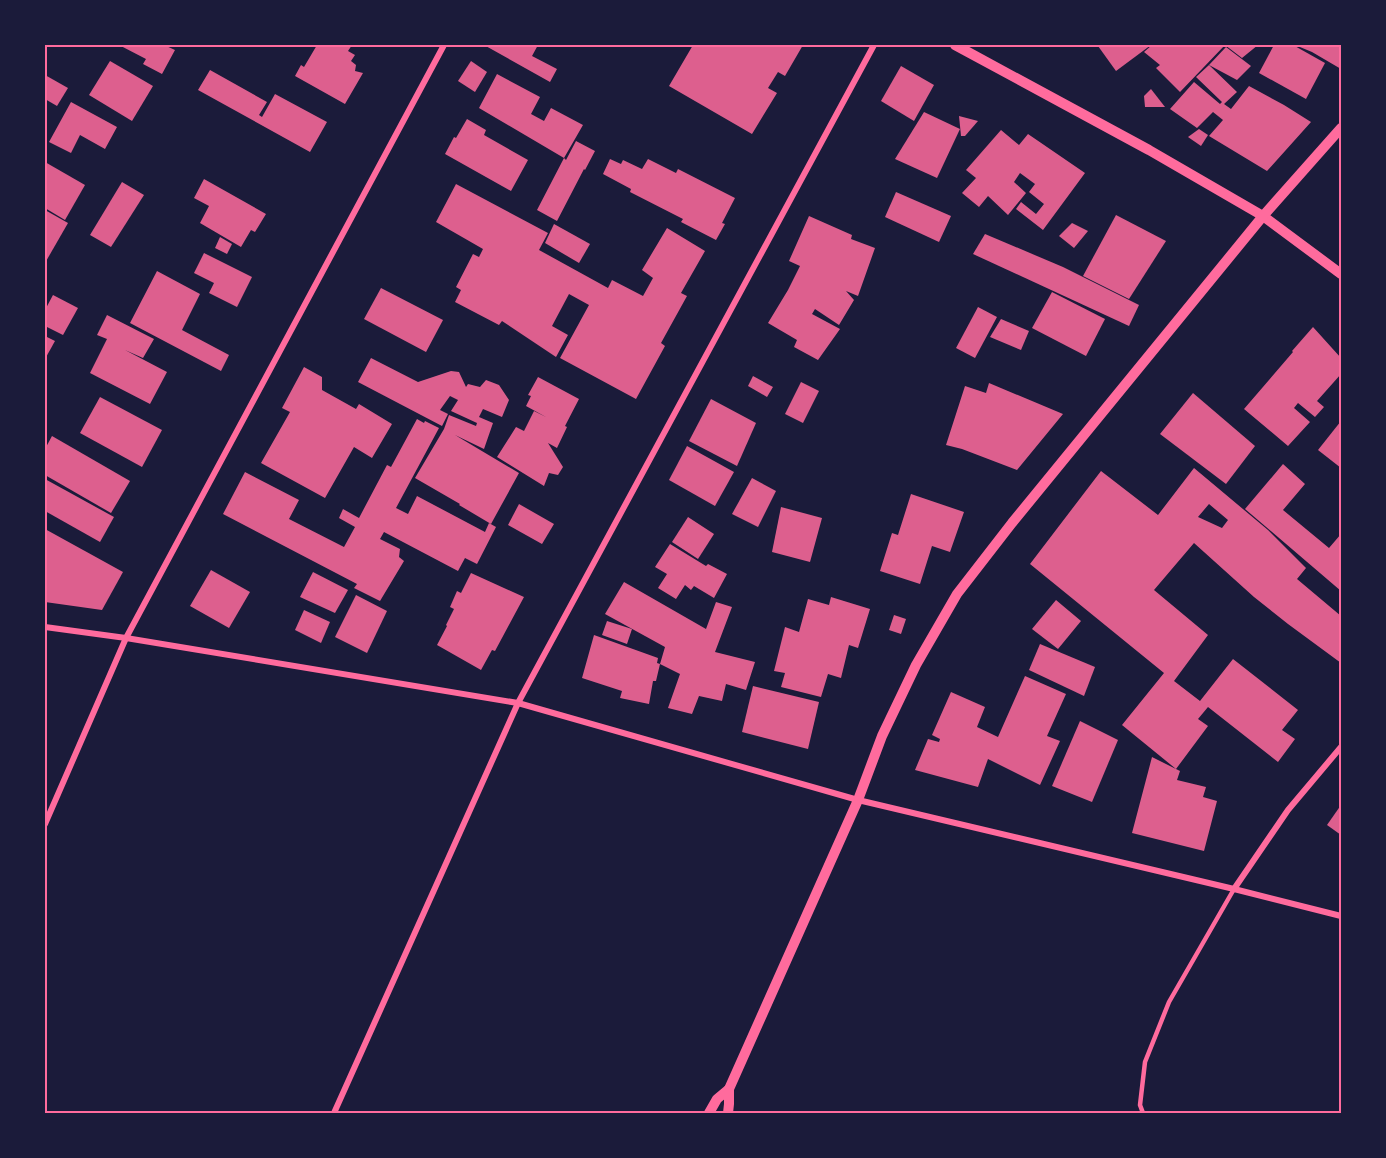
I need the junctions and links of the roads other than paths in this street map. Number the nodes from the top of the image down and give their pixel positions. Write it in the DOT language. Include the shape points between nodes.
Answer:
graph roads {
  1 [pos="444,45"];
  2 [pos="874,45"];
  3 [pos="955,45"];
  4 [pos="1341,128"];
  5 [pos="1263,216"];
  6 [pos="1341,274"];
  7 [pos="45,627"];
  8 [pos="126,638"];
  9 [pos="518,703"];
  10 [pos="1341,747"];
  11 [pos="858,800"];
  12 [pos="45,824"];
  13 [pos="1234,889"];
  14 [pos="1341,916"];
  15 [pos="729,1089"];
  16 [pos="334,1113"];
  17 [pos="709,1113"];
  18 [pos="728,1113"];
  19 [pos="1143,1113"];
  1 -- 8 [label="street"];
  2 -- 9 [label="street"];
  3 -- 5 [label="street"];
  4 -- 5 [label="street"];
  5 -- 6 [label="street"];
  5 -- 11 [label="street" via="957,594 916,665 882,736"];
  7 -- 8 [label="street"];
  8 -- 9 [label="street"];
  8 -- 12 [label="street"];
  9 -- 11 [label="street"];
  9 -- 16 [label="street"];
  10 -- 13 [label="street" via="1288,810"];
  11 -- 13 [label="street"];
  11 -- 15 [label="street"];
  13 -- 14 [label="street"];
  13 -- 19 [label="lane" via="1169,1002 1145,1062 1140,1104"];
  15 -- 17 [label="street"];
  15 -- 18 [label="street"];
}
